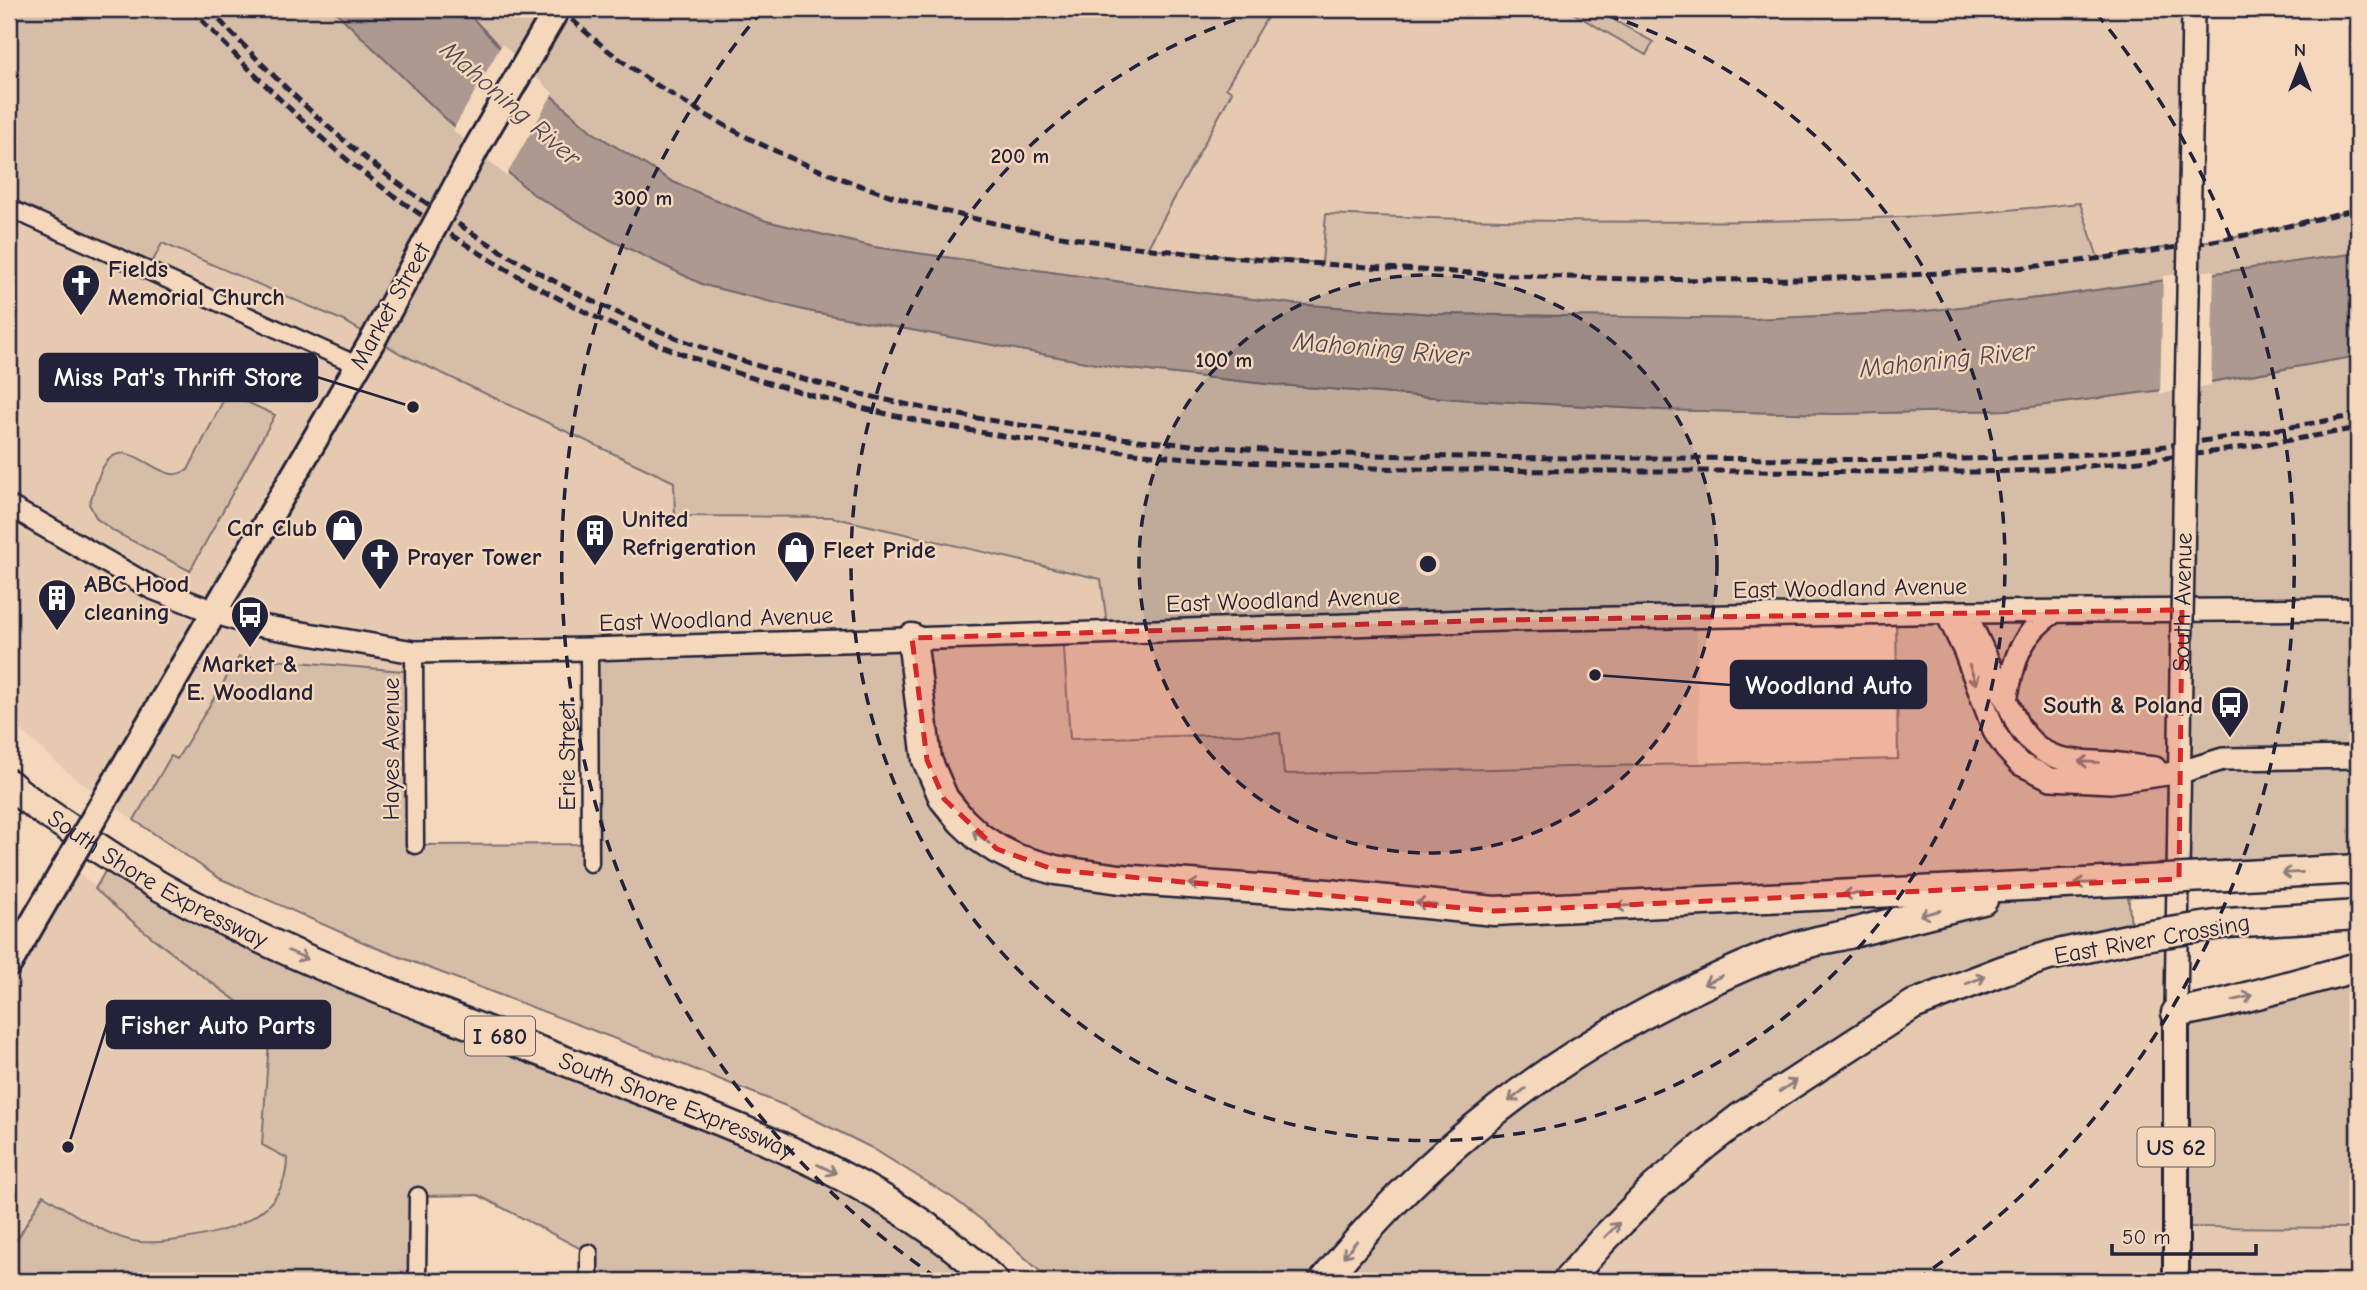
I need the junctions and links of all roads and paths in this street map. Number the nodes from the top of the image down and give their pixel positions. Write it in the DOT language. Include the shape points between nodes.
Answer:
graph roads {
  1 [pos="557,9"];
  2 [pos="2193,9"];
  3 [pos="9,208"];
  4 [pos="357,365"];
  5 [pos="9,506"];
  6 [pos="34,520"];
  7 [pos="2358,609"];
  8 [pos="214,612"];
  9 [pos="1956,612"];
  10 [pos="2054,612"];
  11 [pos="912,638"];
  12 [pos="589,649"];
  13 [pos="414,652"];
  14 [pos="2006,700"];
  15 [pos="2358,757"];
  16 [pos="2181,772"];
  17 [pos="9,784"];
  18 [pos="415,845"];
  19 [pos="590,863"];
  20 [pos="2358,869"];
  21 [pos="2043,884"];
  22 [pos="2358,915"];
  23 [pos="9,964"];
  24 [pos="2358,967"];
  25 [pos="2176,1013"];
  26 [pos="418,1196"];
  27 [pos="589,1253"];
  28 [pos="417,1281"];
  29 [pos="589,1281"];
  30 [pos="994,1281"];
  31 [pos="1324,1281"];
  32 [pos="1567,1281"];
  33 [pos="2176,1281"];
  1 -- 4 [label="main road, Market Street, bridge"];
  2 -- 16 [label="main road, South Avenue, bridge"];
  3 -- 4 [label="street"];
  4 -- 8 [label="main road, Market Street"];
  5 -- 6 [label="street"];
  6 -- 8 [label="main road, East Woodland Avenue" via="152,588"];
  7 -- 10 [label="main road, East Woodland Avenue"];
  8 -- 13 [label="main road, East Woodland Avenue" via="250,624"];
  8 -- 23 [label="main road, Market Street, bridge"];
  9 -- 10 [label="main road, East Woodland Avenue"];
  9 -- 11 [label="main road, East Woodland Avenue"];
  9 -- 14 [label="main road"];
  9 -- 16 [label="main road, one-way" via="1965,652 1995,733 2020,764 2044,777 2067,782 2111,782"];
  10 -- 14 [label="main road" via="2037,623 2023,642 2013,663"];
  11 -- 12 [label="main road, East Woodland Avenue"];
  21 -- 11 [label="highway, one-way" via="1494,911 1055,870 997,849 962,821 944,799 927,760"];
  12 -- 13 [label="main road, East Woodland Avenue"];
  12 -- 19 [label="street, Erie Street"];
  13 -- 18 [label="street, Hayes Avenue"];
  16 -- 14 [label="main road, one-way" via="2048,756 2027,740"];
  15 -- 16 [label="main road" via="2222,760"];
  16 -- 25 [label="main road, South Avenue"];
  17 -- 30 [label="highway, South Shore Expressway / I 680, one-way" via="116,862 222,922 355,980 777,1145 916,1219"];
  20 -- 21 [label="highway, East River Crossing, one-way, bridge"];
  21 -- 31 [label="highway, one-way" via="1784,950 1619,1027 1540,1077 1469,1133 1396,1200"];
  32 -- 22 [label="highway, East River Crossing, one-way, bridge" via="1654,1188 1706,1144 1913,1005 2049,956 2132,938 2228,923"];
  25 -- 24 [label="highway, one-way"];
  25 -- 33 [label="main road, South Avenue / US 62"];
  26 -- 28 [label="street"];
  27 -- 29 [label="street"];
}
